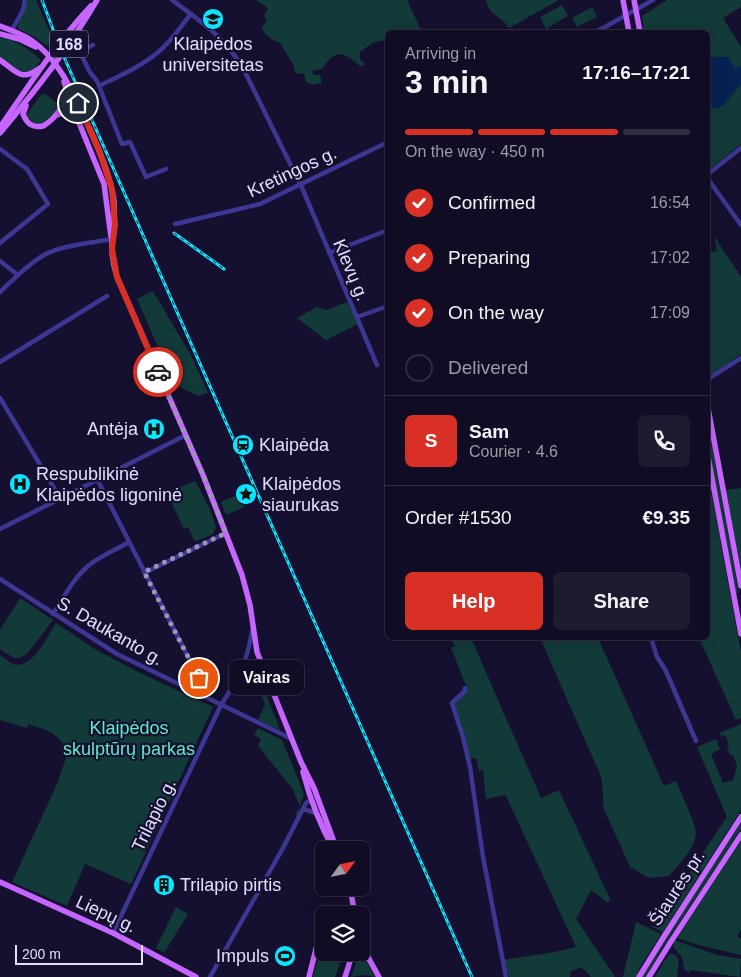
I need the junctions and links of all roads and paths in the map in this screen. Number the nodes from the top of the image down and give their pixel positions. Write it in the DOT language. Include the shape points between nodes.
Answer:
graph roads {
  1 [pos="25,0"];
  2 [pos="97,0"];
  3 [pos="172,0"];
  4 [pos="623,0"];
  5 [pos="634,0"];
  6 [pos="653,0"];
  7 [pos="636,10"];
  8 [pos="191,14"];
  9 [pos="626,16"];
  10 [pos="0,26"];
  11 [pos="12,30"];
  12 [pos="600,30"];
  13 [pos="629,30"];
  14 [pos="640,30"];
  15 [pos="0,34"];
  16 [pos="94,45"];
  17 [pos="41,49"];
  18 [pos="0,60"];
  19 [pos="44,65"];
  20 [pos="62,74"];
  21 [pos="38,86"];
  22 [pos="99,86"];
  23 [pos="66,91"];
  24 [pos="75,113"];
  25 [pos="57,115"];
  26 [pos="87,124"];
  27 [pos="0,128"];
  28 [pos="0,133"];
  29 [pos="385,143"];
  30 [pos="741,148"];
  31 [pos="0,149"];
  32 [pos="166,168"];
  33 [pos="710,172"];
  34 [pos="710,181"];
  35 [pos="300,185"];
  36 [pos="175,224"];
  37 [pos="741,225"];
  38 [pos="385,231"];
  39 [pos="112,239"];
  40 [pos="0,243"];
  41 [pos="329,253"];
  42 [pos="0,261"];
  43 [pos="18,275"];
  44 [pos="0,292"];
  45 [pos="107,296"];
  46 [pos="385,307"];
  47 [pos="357,317"];
  48 [pos="741,358"];
  49 [pos="0,362"];
  50 [pos="377,365"];
  51 [pos="710,378"];
  52 [pos="0,398"];
  53 [pos="186,435"];
  54 [pos="710,441"];
  55 [pos="710,468"];
  56 [pos="98,479"];
  57 [pos="60,498"];
  58 [pos="0,529"];
  59 [pos="226,533"];
  60 [pos="129,542"];
  61 [pos="144,572"];
  62 [pos="0,579"];
  63 [pos="741,586"];
  64 [pos="53,614"];
  65 [pos="253,627"];
  66 [pos="741,634"];
  67 [pos="652,640"];
  68 [pos="465,688"];
  69 [pos="196,693"];
  70 [pos="221,706"];
  71 [pos="292,739"];
  72 [pos="696,741"];
  73 [pos="301,762"];
  74 [pos="318,798"];
  75 [pos="311,800"];
  76 [pos="302,810"];
  77 [pos="316,813"];
  78 [pos="741,817"];
  79 [pos="741,835"];
  80 [pos="330,841"];
  81 [pos="334,841"];
  82 [pos="0,882"];
  83 [pos="113,933"];
  84 [pos="315,953"];
  85 [pos="350,961"];
  86 [pos="370,961"];
  87 [pos="196,977"];
  88 [pos="210,977"];
  89 [pos="309,977"];
  90 [pos="345,977"];
  91 [pos="379,977"];
  92 [pos="506,977"];
  93 [pos="639,977"];
  94 [pos="649,977"];
  1 -- 11 [label="street"];
  2 -- 19 [label="main road, 168" via="77,20"];
  2 -- 21 [label="main road, 168"];
  3 -- 8 [label="street, Klevų g."];
  4 -- 9 [label="main road"];
  5 -- 7 [label="main road"];
  6 -- 7 [label="street"];
  7 -- 9 [label="street"];
  7 -- 14 [label="main road"];
  8 -- 22 [label="street" via="158,53"];
  8 -- 35 [label="street, Klevų g." via="216,33 244,68"];
  9 -- 12 [label="street"];
  9 -- 13 [label="main road"];
  10 -- 11 [label="main road"];
  11 -- 17 [label="main road"];
  15 -- 17 [label="main road"];
  16 -- 22 [label="street" via="84,50 82,56"];
  17 -- 20 [label="main road"];
  18 -- 19 [label="main road" via="26,76"];
  19 -- 27 [label="main road, 168"];
  20 -- 23 [label="main road"];
  20 -- 26 [label="main road"];
  21 -- 25 [label="main road" via="23,112 26,122 32,126 43,126"];
  21 -- 28 [label="main road, 168"];
  22 -- 32 [label="street" via="122,144 130,142 146,177"];
  23 -- 24 [label="main road"];
  23 -- 25 [label="main road"];
  24 -- 25 [label="main road"];
  24 -- 26 [label="main road"];
  24 -- 39 [label="main road" via="104,184"];
  26 -- 39 [label="main road" via="112,189 115,224"];
  29 -- 35 [label="street, Kretingos g."];
  30 -- 33 [label="street"];
  31 -- 40 [label="street" via="27,170 48,204"];
  34 -- 37 [label="street"];
  35 -- 36 [label="street, Kretingos g." via="252,207"];
  35 -- 41 [label="street, Klevų g."];
  38 -- 41 [label="street"];
  39 -- 43 [label="street" via="45,254"];
  39 -- 53 [label="main road" via="117,277"];
  41 -- 47 [label="street, Klevų g."];
  42 -- 43 [label="street"];
  43 -- 44 [label="street"];
  45 -- 49 [label="street"];
  46 -- 47 [label="street"];
  47 -- 50 [label="street, Klevų g."];
  48 -- 51 [label="street"];
  52 -- 57 [label="street"];
  53 -- 56 [label="street"];
  53 -- 59 [label="main road"];
  54 -- 63 [label="main road"];
  55 -- 66 [label="main road"];
  56 -- 57 [label="street"];
  56 -- 60 [label="street"];
  57 -- 58 [label="street"];
  59 -- 61 [label="street"];
  59 -- 65 [label="main road" via="246,585"];
  60 -- 61 [label="street"];
  60 -- 64 [label="street" via="83,571"];
  61 -- 69 [label="street" via="199,678"];
  62 -- 64 [label="street, S. Daukanto g."];
  64 -- 69 [label="street, S. Daukanto g." via="117,654"];
  65 -- 70 [label="street, Trilapio g." via="245,664"];
  65 -- 71 [label="main road" via="258,652"];
  67 -- 72 [label="street"];
  68 -- 92 [label="street" via="452,703 470,767"];
  69 -- 70 [label="street, S. Daukanto g."];
  70 -- 71 [label="street, S. Daukanto g."];
  70 -- 83 [label="street, Trilapio g."];
  71 -- 73 [label="main road"];
  73 -- 74 [label="main road"];
  73 -- 75 [label="main road"];
  74 -- 75 [label="main road"];
  74 -- 81 [label="main road"];
  75 -- 76 [label="street"];
  75 -- 77 [label="main road"];
  76 -- 77 [label="street"];
  76 -- 88 [label="street"];
  77 -- 80 [label="main road"];
  78 -- 93 [label="main road, Šiaurės pr."];
  79 -- 94 [label="main road, Šiaurės pr."];
  82 -- 83 [label="main road, Liepų g."];
  83 -- 87 [label="main road, Liepų g."];
  84 -- 89 [label="main road"];
  85 -- 90 [label="main road"];
  86 -- 91 [label="main road"];
}
